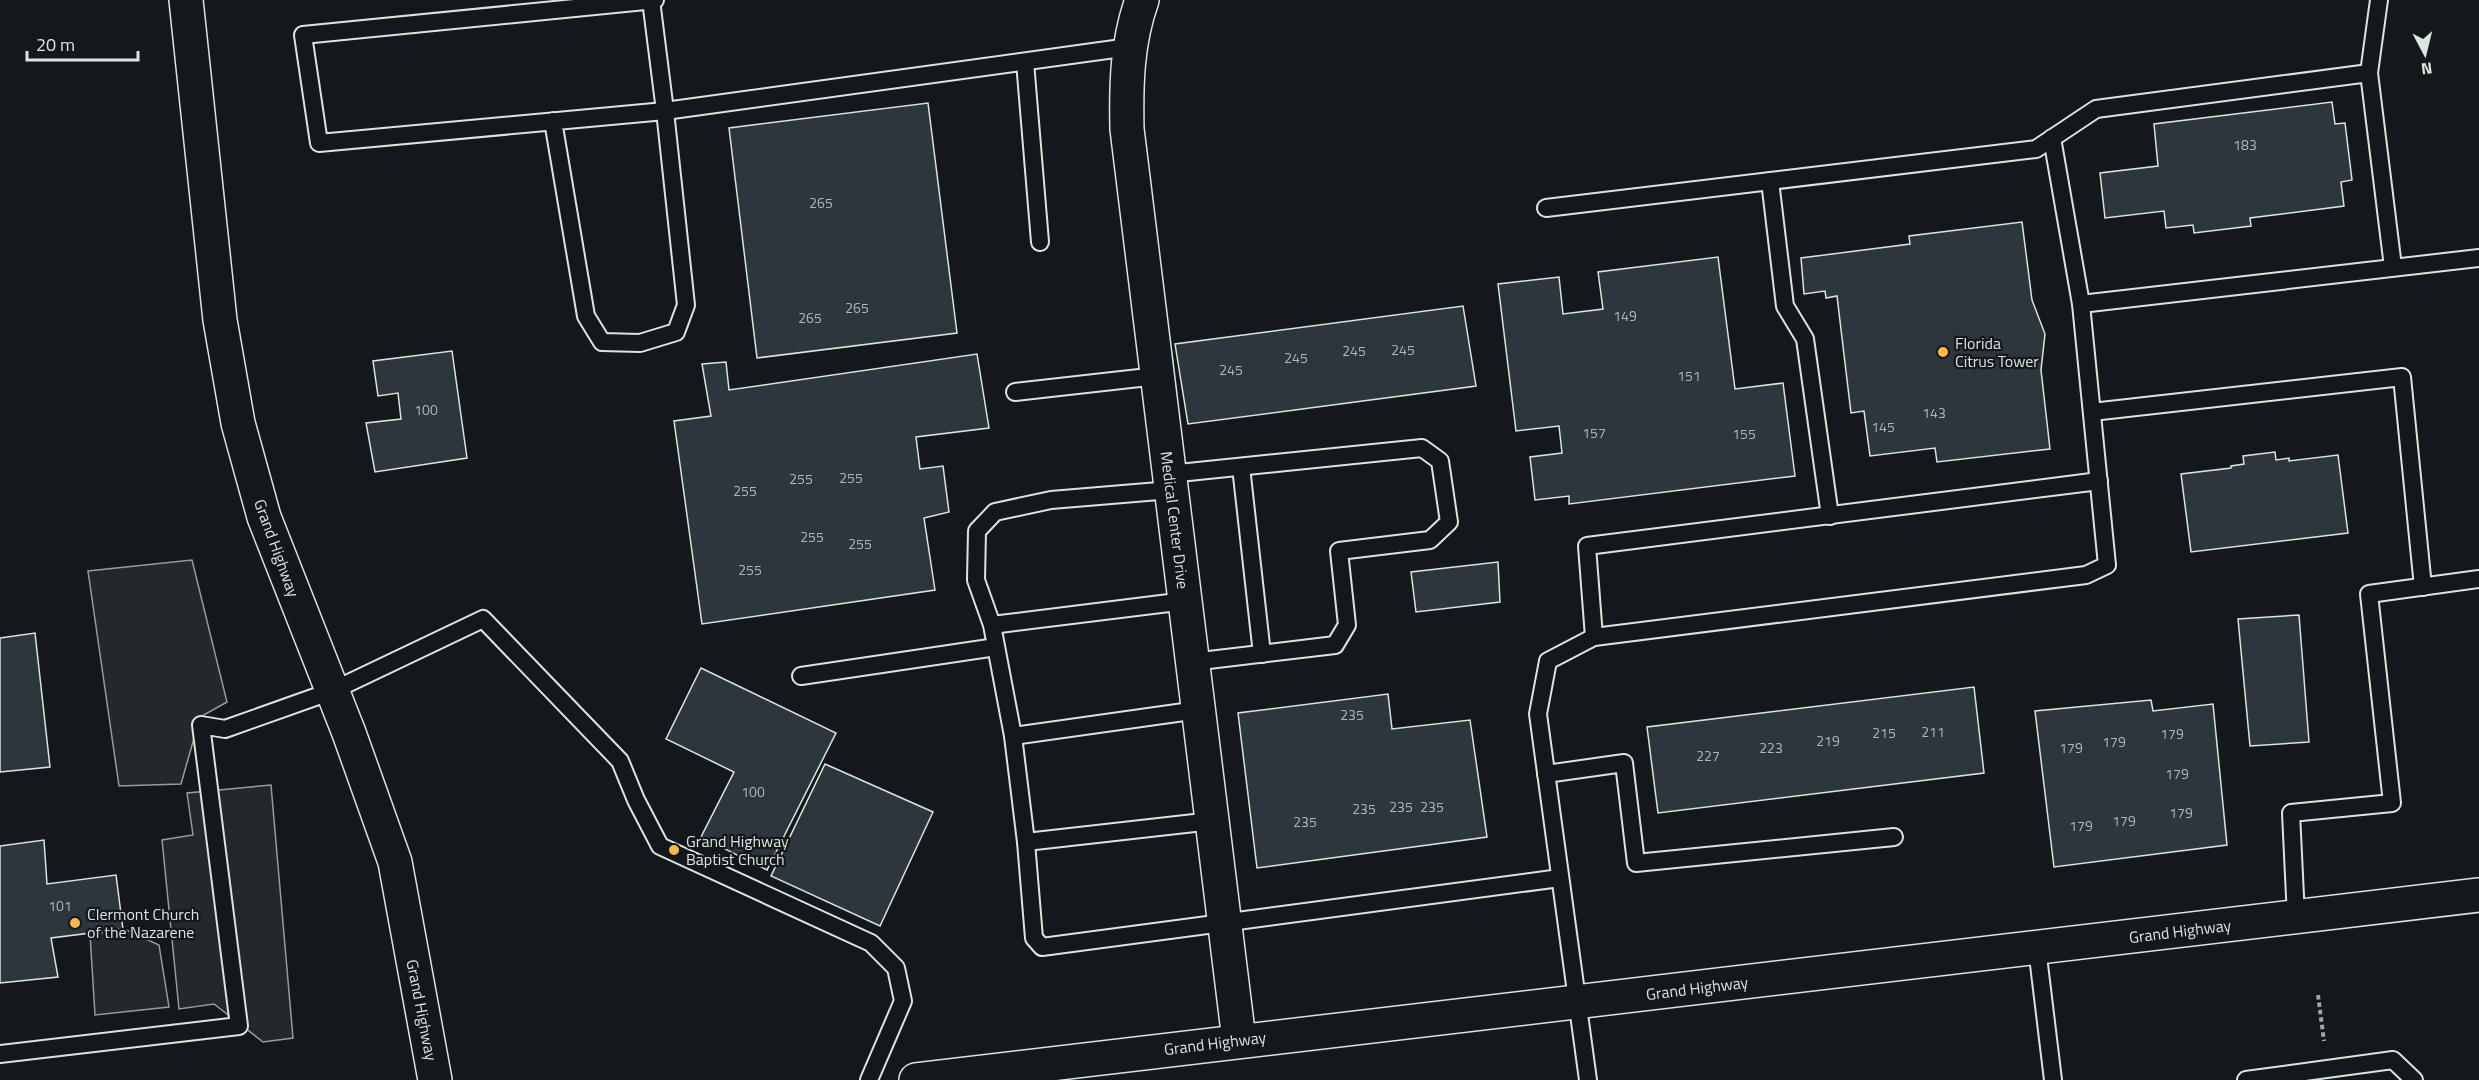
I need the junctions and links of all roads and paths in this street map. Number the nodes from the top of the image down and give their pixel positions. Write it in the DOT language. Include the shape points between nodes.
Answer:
graph roads {
  1 [pos="186,0"];
  2 [pos="651,0"];
  3 [pos="655,0"];
  4 [pos="1142,0"];
  5 [pos="2379,0"];
  6 [pos="1129,47"];
  7 [pos="1025,62"];
  8 [pos="2369,73"];
  9 [pos="665,111"];
  10 [pos="554,122"];
  11 [pos="2052,138"];
  12 [pos="1770,181"];
  13 [pos="1546,208"];
  14 [pos="1040,242"];
  15 [pos="2479,258"];
  16 [pos="2393,267"];
  17 [pos="2080,304"];
  18 [pos="1157,376"];
  19 [pos="1015,392"];
  20 [pos="2092,412"];
  21 [pos="1241,467"];
  22 [pos="1170,482"];
  23 [pos="2099,482"];
  24 [pos="1830,516"];
  25 [pos="2479,579"];
  26 [pos="2423,587"];
  27 [pos="1185,601"];
  28 [pos="992,626"];
  29 [pos="1593,637"];
  30 [pos="996,647"];
  31 [pos="1262,654"];
  32 [pos="1192,662"];
  33 [pos="801,675"];
  34 [pos="332,691"];
  35 [pos="1198,710"];
  36 [pos="1013,736"];
  37 [pos="1546,774"];
  38 [pos="1212,821"];
  39 [pos="1894,837"];
  40 [pos="1026,842"];
  41 [pos="1560,878"];
  42 [pos="2479,895"];
  43 [pos="2296,917"];
  44 [pos="1224,921"];
  45 [pos="2037,948"];
  46 [pos="2318,994"];
  47 [pos="1577,1003"];
  48 [pos="2322,1027"];
  49 [pos="1239,1040"];
  50 [pos="0,1054"];
  51 [pos="435,1080"];
  52 [pos="869,1080"];
  53 [pos="916,1080"];
  54 [pos="1588,1080"];
  55 [pos="2054,1080"];
  56 [pos="2246,1080"];
  57 [pos="2414,1080"];
  1 -- 34 [label="street, Grand Highway" via="220,320 238,423 264,517"];
  2 -- 3 [label="lane"];
  2 -- 9 [label="lane"];
  2 -- 10 [label="lane" via="303,34 320,143"];
  4 -- 6 [label="street, Medical Center Drive"];
  5 -- 8 [label="lane"];
  6 -- 7 [label="lane"];
  6 -- 18 [label="street, Medical Center Drive" via="1127,129"];
  7 -- 9 [label="lane"];
  7 -- 14 [label="lane"];
  8 -- 11 [label="lane" via="2096,109"];
  8 -- 16 [label="lane"];
  9 -- 10 [label="lane"];
  9 -- 10 [label="lane" via="686,305 676,332 640,343 602,342 586,316"];
  11 -- 12 [label="lane" via="2036,149"];
  11 -- 17 [label="lane"];
  12 -- 13 [label="lane"];
  12 -- 24 [label="lane" via="1785,306 1805,339"];
  15 -- 16 [label="lane"];
  16 -- 17 [label="lane"];
  17 -- 20 [label="lane"];
  18 -- 19 [label="lane"];
  18 -- 22 [label="street, Medical Center Drive"];
  20 -- 23 [label="lane"];
  20 -- 26 [label="lane" via="2402,377"];
  21 -- 22 [label="lane"];
  21 -- 31 [label="lane"];
  21 -- 31 [label="lane" via="1422,448 1440,461 1449,522 1430,540 1339,551 1347,625 1335,645"];
  22 -- 27 [label="street, Medical Center Drive"];
  22 -- 28 [label="lane" via="995,512 977,531 975,556 976,580"];
  23 -- 24 [label="lane"];
  23 -- 29 [label="lane" via="2107,565 2086,575"];
  24 -- 29 [label="lane" via="1587,546"];
  25 -- 26 [label="lane"];
  26 -- 43 [label="lane" via="2369,594 2392,803 2291,813"];
  27 -- 28 [label="lane"];
  27 -- 32 [label="street, Medical Center Drive"];
  28 -- 30 [label="lane"];
  29 -- 37 [label="lane" via="1548,661 1538,714"];
  30 -- 33 [label="lane"];
  30 -- 36 [label="lane"];
  31 -- 32 [label="lane"];
  32 -- 35 [label="street, Medical Center Drive"];
  34 -- 50 [label="lane" via="225,729 201,725 239,1026"];
  34 -- 51 [label="street, Grand Highway" via="395,862"];
  34 -- 52 [label="lane" via="483,619 620,761 660,846 871,943 896,968 903,1001"];
  35 -- 36 [label="lane"];
  35 -- 38 [label="street, Medical Center Drive"];
  36 -- 40 [label="lane"];
  37 -- 39 [label="lane" via="1624,763 1636,863"];
  37 -- 41 [label="lane"];
  38 -- 40 [label="lane"];
  38 -- 44 [label="street, Medical Center Drive"];
  40 -- 44 [label="lane" via="1034,938 1042,947"];
  41 -- 44 [label="lane"];
  41 -- 47 [label="lane"];
  42 -- 43 [label="street, Grand Highway"];
  43 -- 45 [label="street, Grand Highway"];
  44 -- 49 [label="street, Medical Center Drive"];
  45 -- 47 [label="street, Grand Highway"];
  45 -- 55 [label="lane"];
  46 -- 48 [label="path"];
  47 -- 49 [label="street, Grand Highway"];
  47 -- 54 [label="lane"];
  49 -- 53 [label="street, Grand Highway"];
  56 -- 57 [label="lane" via="2393,1060"];
}
